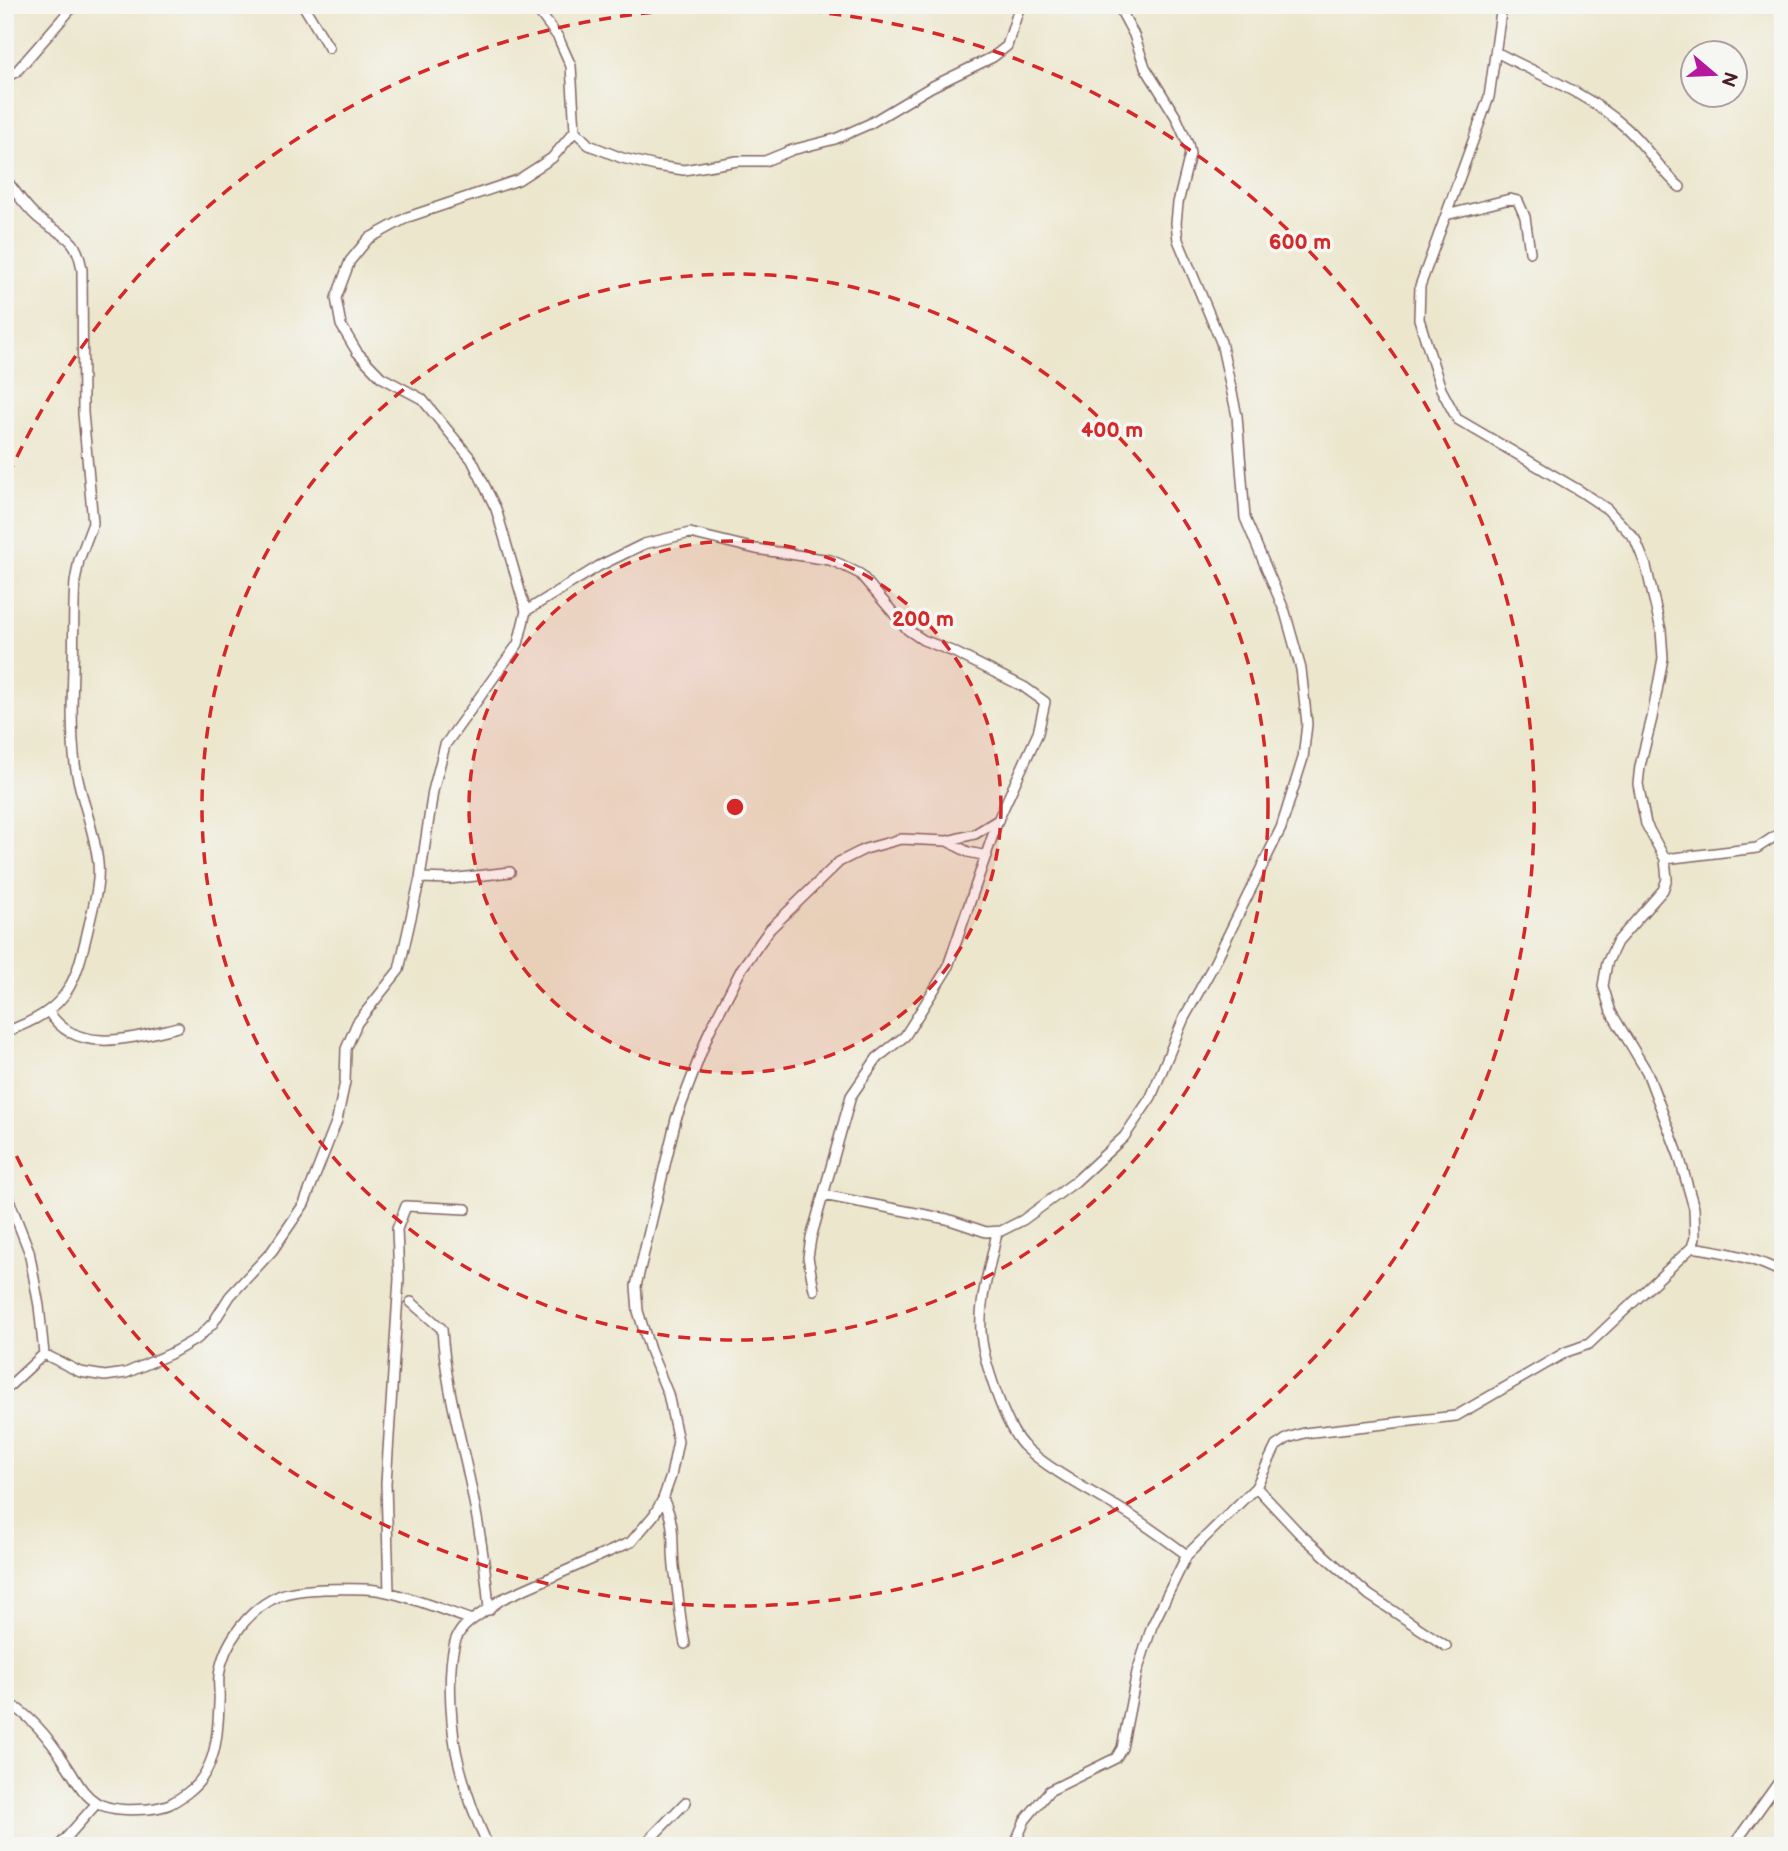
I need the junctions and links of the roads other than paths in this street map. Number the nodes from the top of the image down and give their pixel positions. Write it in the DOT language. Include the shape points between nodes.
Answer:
graph roads {
  1 [pos="77,5"];
  2 [pos="303,5"];
  3 [pos="534,5"];
  4 [pos="1020,5"];
  5 [pos="1118,5"];
  6 [pos="1502,5"];
  7 [pos="329,48"];
  8 [pos="1496,52"];
  9 [pos="5,74"];
  10 [pos="575,131"];
  11 [pos="5,178"];
  12 [pos="1680,187"];
  13 [pos="1446,215"];
  14 [pos="1530,252"];
  15 [pos="526,611"];
  16 [pos="998,820"];
  17 [pos="1783,831"];
  18 [pos="974,834"];
  19 [pos="947,841"];
  20 [pos="991,845"];
  21 [pos="987,856"];
  22 [pos="1665,859"];
  23 [pos="510,872"];
  24 [pos="420,878"];
  25 [pos="49,1012"];
  26 [pos="178,1027"];
  27 [pos="5,1032"];
  28 [pos="5,1190"];
  29 [pos="823,1195"];
  30 [pos="466,1209"];
  31 [pos="997,1231"];
  32 [pos="1692,1247"];
  33 [pos="1783,1273"];
  34 [pos="814,1290"];
  35 [pos="411,1302"];
  36 [pos="44,1354"];
  37 [pos="5,1390"];
  38 [pos="1256,1487"];
  39 [pos="663,1499"];
  40 [pos="1187,1555"];
  41 [pos="389,1592"];
  42 [pos="489,1610"];
  43 [pos="472,1620"];
  44 [pos="685,1644"];
  45 [pos="1446,1646"];
  46 [pos="5,1702"];
  47 [pos="1783,1776"];
  48 [pos="686,1801"];
  49 [pos="97,1803"];
  50 [pos="59,1846"];
  51 [pos="488,1846"];
  52 [pos="643,1846"];
  53 [pos="1014,1846"];
  54 [pos="1732,1846"];
  1 -- 9 [label="street" via="16,72"];
  2 -- 7 [label="street"];
  3 -- 10 [label="street" via="558,37 570,66"];
  4 -- 10 [label="street" via="1007,46 993,57 931,86 869,124 765,161 684,170 656,166 589,145"];
  5 -- 31 [label="street" via="1145,67 1188,144 1190,154 1178,203 1178,240 1221,342 1237,416 1245,518 1285,612 1301,669 1307,724 1303,758 1281,828 1184,1018 1151,1097 1124,1137 1075,1182 1036,1212"];
  6 -- 8 [label="street"];
  8 -- 12 [label="street" via="1584,99 1625,127"];
  8 -- 13 [label="street" via="1489,97"];
  10 -- 15 [label="street" via="552,158 518,180 408,217 368,239 350,261 336,298 341,325 357,352 381,377 422,399 472,460 496,509"];
  11 -- 25 [label="street" via="35,215 71,239 79,254 83,289 83,413 93,523 75,582 72,732 75,766 99,866 78,970"];
  13 -- 14 [label="street" via="1518,201"];
  13 -- 22 [label="street" via="1419,286 1418,310 1452,412 1464,424 1607,509 1630,533 1643,557 1661,629 1663,658 1638,784 1646,824"];
  15 -- 16 [label="street" via="644,544 690,533 830,559 860,574 923,640 1024,687 1045,702 1038,733"];
  15 -- 24 [label="street" via="517,644 445,745"];
  16 -- 18 [label="street"];
  16 -- 20 [label="street"];
  17 -- 22 [label="street" via="1756,848"];
  18 -- 19 [label="street"];
  18 -- 20 [label="street"];
  19 -- 21 [label="street"];
  19 -- 39 [label="street" via="901,839 839,862 770,929 742,968 709,1032 676,1119 636,1286 638,1311 668,1394 678,1441"];
  20 -- 21 [label="street"];
  21 -- 29 [label="street" via="947,970 905,1036 877,1058 851,1096"];
  22 -- 32 [label="street" via="1663,890 1617,942 1603,986 1611,1012 1647,1072 1679,1156 1693,1208"];
  23 -- 24 [label="street"];
  24 -- 36 [label="street" via="399,970 357,1023 346,1049 337,1120 304,1204 272,1251 230,1296 213,1323 170,1354 127,1373 105,1376 80,1372"];
  25 -- 26 [label="street" via="79,1038 130,1038"];
  25 -- 27 [label="street"];
  28 -- 36 [label="street" via="29,1251"];
  29 -- 31 [label="street"];
  29 -- 34 [label="street" via="808,1257"];
  30 -- 41 [label="street" via="406,1206 397,1229 399,1279 386,1483"];
  31 -- 40 [label="street" via="983,1296 981,1331 986,1362 1010,1426 1022,1444 1041,1459"];
  32 -- 33 [label="street" via="1731,1252"];
  32 -- 38 [label="street" via="1589,1344 1566,1352 1456,1416 1288,1438 1276,1446"];
  35 -- 42 [label="street" via="442,1329 444,1367 480,1533"];
  36 -- 37 [label="street"];
  38 -- 40 [label="street"];
  38 -- 45 [label="street" via="1299,1533 1369,1595"];
  39 -- 42 [label="street" via="631,1542 502,1599"];
  39 -- 44 [label="street" via="671,1516"];
  40 -- 53 [label="street" via="1152,1626 1137,1672 1122,1748 1111,1763 1049,1791 1025,1820"];
  41 -- 43 [label="street"];
  41 -- 49 [label="street" via="303,1590 281,1595 259,1608 225,1651 219,1677 218,1725 205,1776 168,1807 123,1810"];
  42 -- 43 [label="street"];
  43 -- 51 [label="street" via="454,1644 452,1718 459,1763"];
  46 -- 49 [label="street" via="19,1708 67,1765 80,1788"];
  47 -- 54 [label="street"];
  48 -- 52 [label="street"];
  49 -- 50 [label="street"];
}
